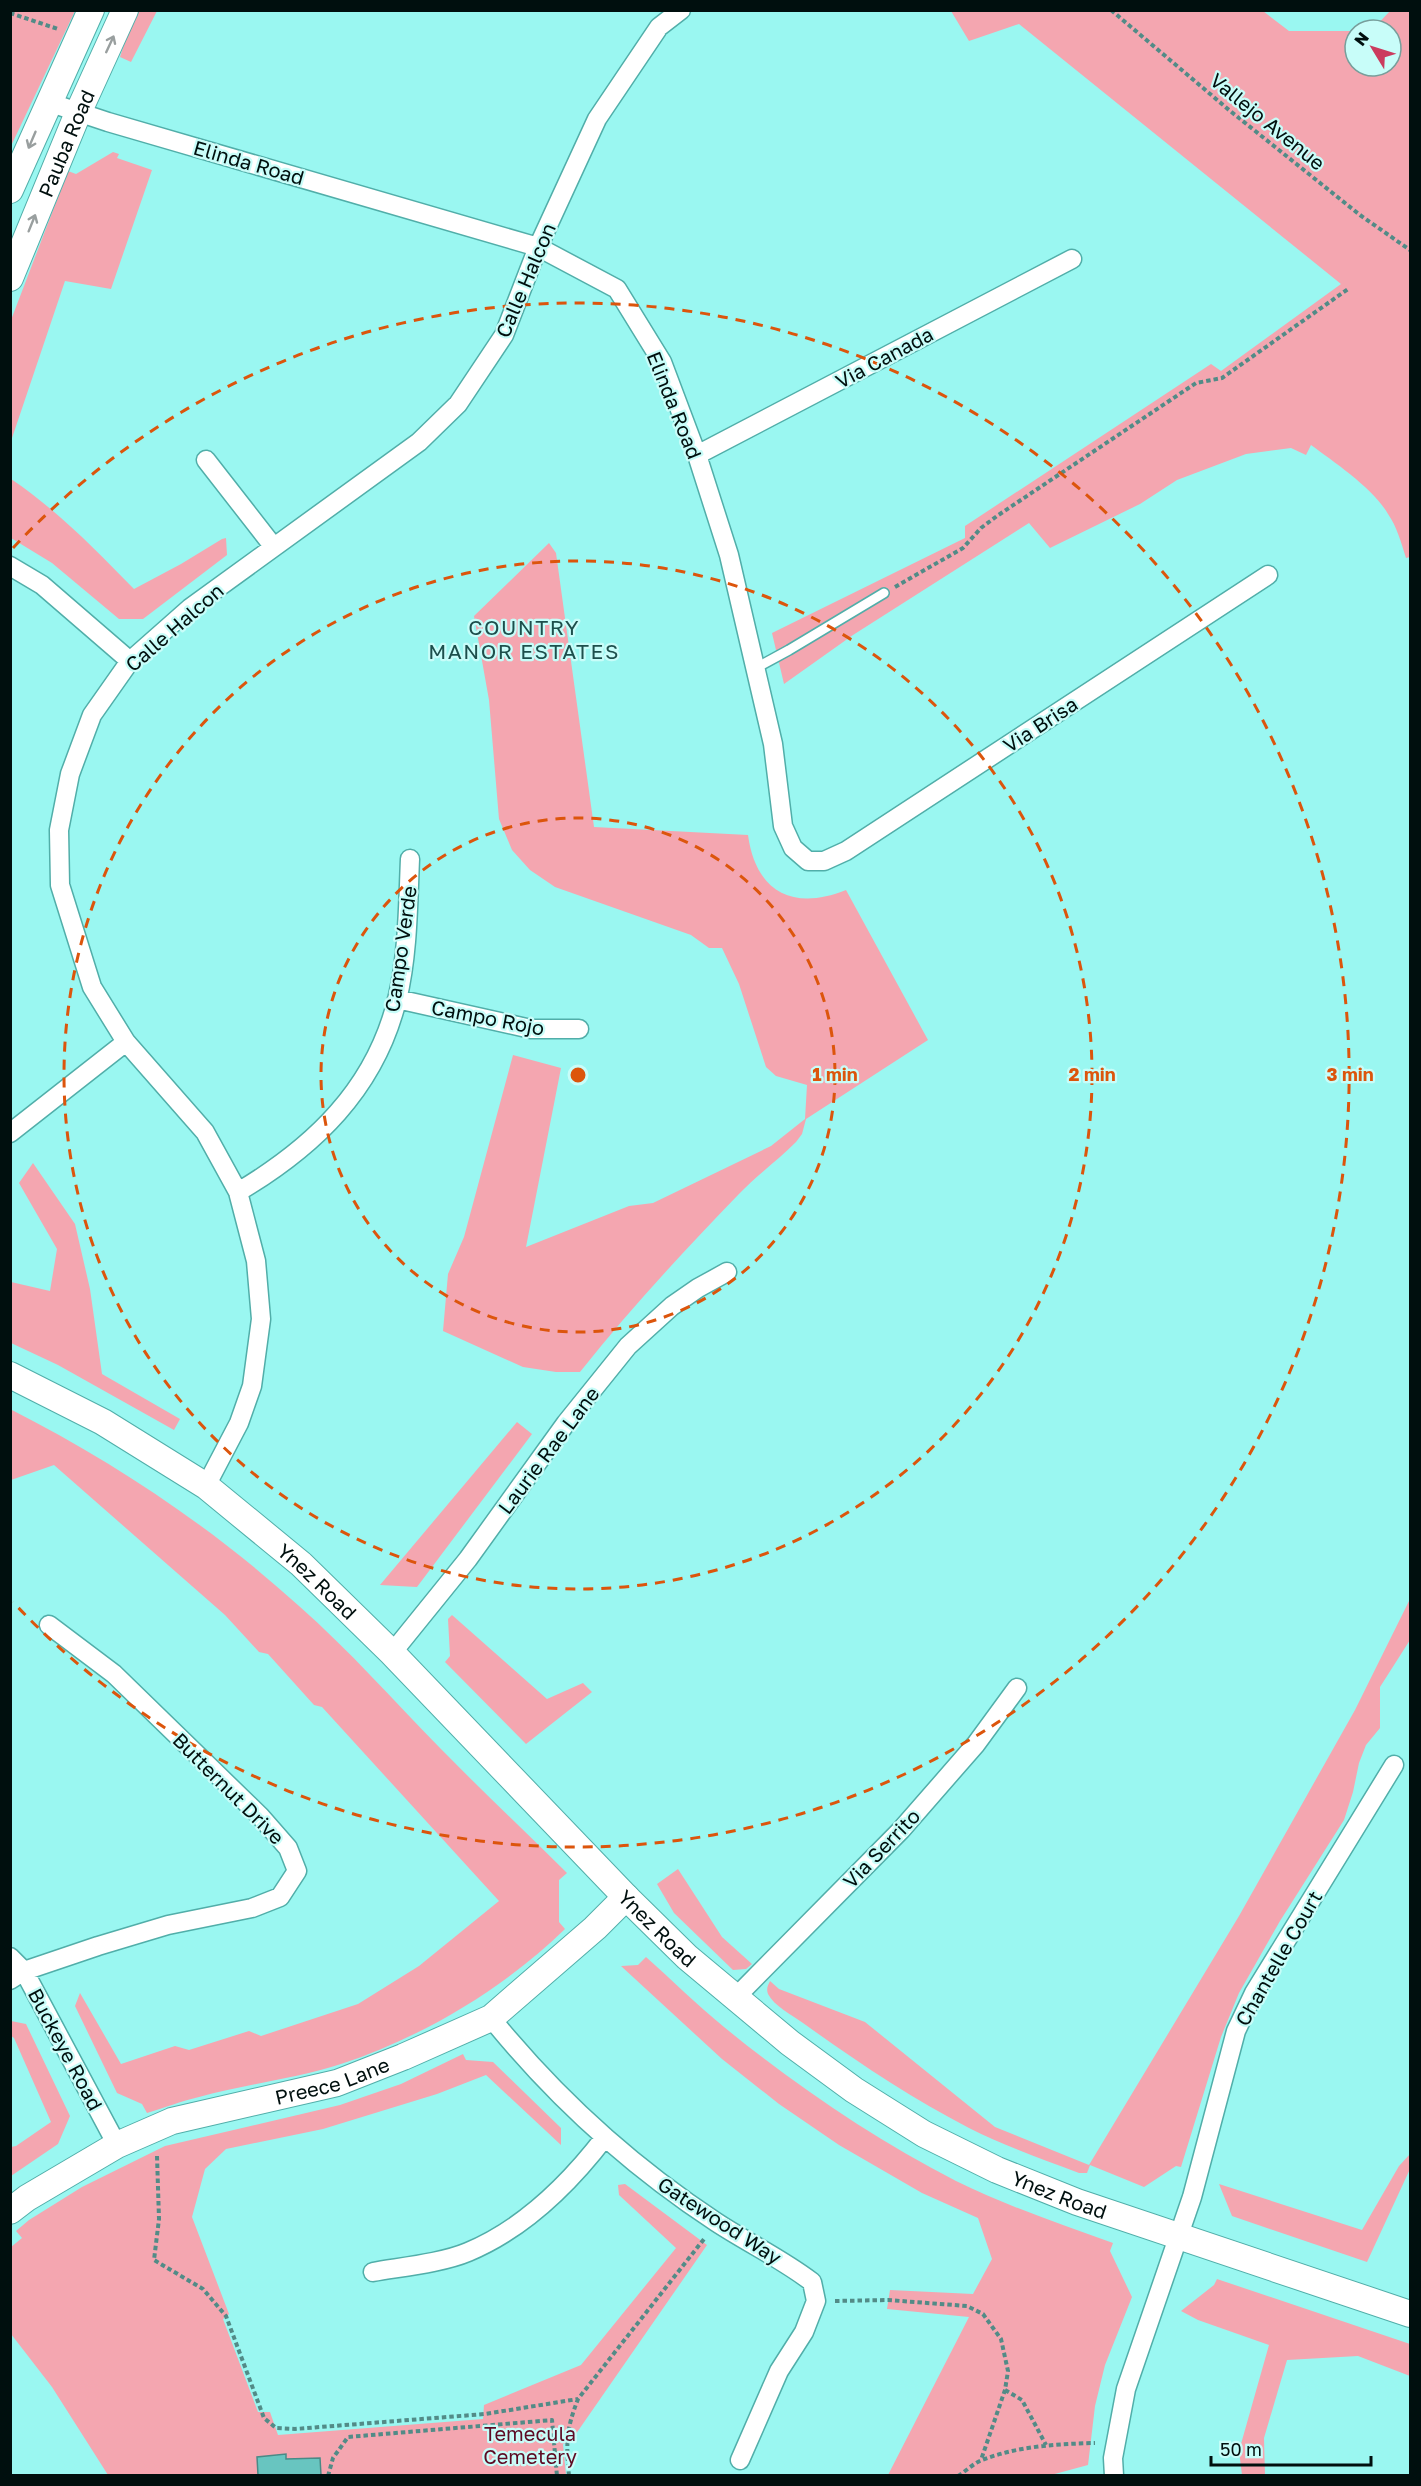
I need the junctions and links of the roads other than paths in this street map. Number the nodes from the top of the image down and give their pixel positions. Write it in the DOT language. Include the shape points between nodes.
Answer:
graph roads {
  1 [pos="91,10"];
  2 [pos="125,10"];
  3 [pos="681,10"];
  4 [pos="48,102"];
  5 [pos="78,113"];
  6 [pos="10,190"];
  7 [pos="538,247"];
  8 [pos="1072,259"];
  9 [pos="10,278"];
  10 [pos="697,455"];
  11 [pos="206,460"];
  12 [pos="273,546"];
  13 [pos="10,566"];
  14 [pos="1268,575"];
  15 [pos="884,593"];
  16 [pos="129,661"];
  17 [pos="756,668"];
  18 [pos="410,859"];
  19 [pos="808,861"];
  20 [pos="397,999"];
  21 [pos="579,1029"];
  22 [pos="126,1042"];
  23 [pos="10,1133"];
  24 [pos="238,1192"];
  25 [pos="727,1272"];
  26 [pos="10,1376"];
  27 [pos="206,1486"];
  28 [pos="49,1625"];
  29 [pos="392,1653"];
  30 [pos="1017,1688"];
  31 [pos="1394,1765"];
  32 [pos="626,1898"];
  33 [pos="10,1957"];
  34 [pos="17,1976"];
  35 [pos="735,1998"];
  36 [pos="491,2018"];
  37 [pos="605,2137"];
  38 [pos="117,2145"];
  39 [pos="10,2211"];
  40 [pos="1179,2237"];
  41 [pos="373,2272"];
  42 [pos="1410,2314"];
  43 [pos="740,2460"];
  44 [pos="1114,2475"];
  1 -- 4 [label="main road, Pauba Road"];
  5 -- 2 [label="main road, Pauba Road, one-way"];
  3 -- 7 [label="street, Calle Halcon" via="659,27 597,119"];
  4 -- 5 [label="street, Elinda Road"];
  4 -- 6 [label="main road, Pauba Road, one-way"];
  5 -- 7 [label="street, Elinda Road"];
  9 -- 5 [label="main road, Pauba Road, one-way"];
  7 -- 10 [label="street, Elinda Road" via="617,289 662,362"];
  7 -- 12 [label="street, Calle Halcon" via="504,335 458,404 419,442"];
  8 -- 10 [label="street, Via Canada"];
  10 -- 17 [label="street, Elinda Road" via="729,555"];
  11 -- 12 [label="street"];
  12 -- 16 [label="street, Calle Halcon" via="190,608"];
  13 -- 16 [label="street" via="42,585"];
  14 -- 19 [label="street, Via Brisa" via="846,851 824,861"];
  15 -- 17 [label="lane"];
  16 -- 22 [label="street, Calle Halcon" via="92,716 70,774 59,830 60,885 80,951 92,987"];
  17 -- 19 [label="street, Elinda Road" via="773,744 783,826 793,848"];
  18 -- 20 [label="street, Campo Verde"];
  20 -- 21 [label="street, Campo Rojo" via="531,1029"];
  20 -- 24 [label="street, Campo Verde" via="373,1066 340,1111 310,1143"];
  22 -- 23 [label="street"];
  22 -- 24 [label="street, Calle Halcon" via="205,1132"];
  24 -- 27 [label="street, Calle Halcon" via="256,1261 261,1319 252,1386 239,1423"];
  25 -- 29 [label="street, Laurie Rae Lane" via="672,1306 628,1346"];
  26 -- 27 [label="main road, Ynez Road" via="103,1422"];
  27 -- 29 [label="main road, Ynez Road" via="301,1564"];
  28 -- 34 [label="street, Butternut Drive" via="114,1674 260,1816 288,1848 297,1871 280,1897 252,1908 168,1925"];
  29 -- 32 [label="main road, Ynez Road"];
  30 -- 35 [label="street, Via Serrito" via="976,1744 901,1830"];
  31 -- 40 [label="street, Chantelle Court" via="1254,1993 1236,2031"];
  32 -- 35 [label="main road, Ynez Road"];
  32 -- 36 [label="main road, Preece Lane"];
  33 -- 34 [label="street, Buckeye Road"];
  34 -- 38 [label="street, Buckeye Road"];
  35 -- 40 [label="main road, Ynez Road" via="845,2084 924,2134 997,2170"];
  36 -- 37 [label="street, Gatewood Way" via="536,2072"];
  36 -- 38 [label="main road, Preece Lane" via="337,2083 172,2121"];
  37 -- 41 [label="street" via="549,2199 506,2231 467,2252"];
  37 -- 43 [label="street, Gatewood Way" via="717,2223 812,2282 816,2301 804,2332 779,2371"];
  38 -- 39 [label="main road, Preece Lane"];
  40 -- 42 [label="main road, Ynez Road"];
  40 -- 44 [label="street, Chantelle Court" via="1126,2389 1113,2458"];
}
